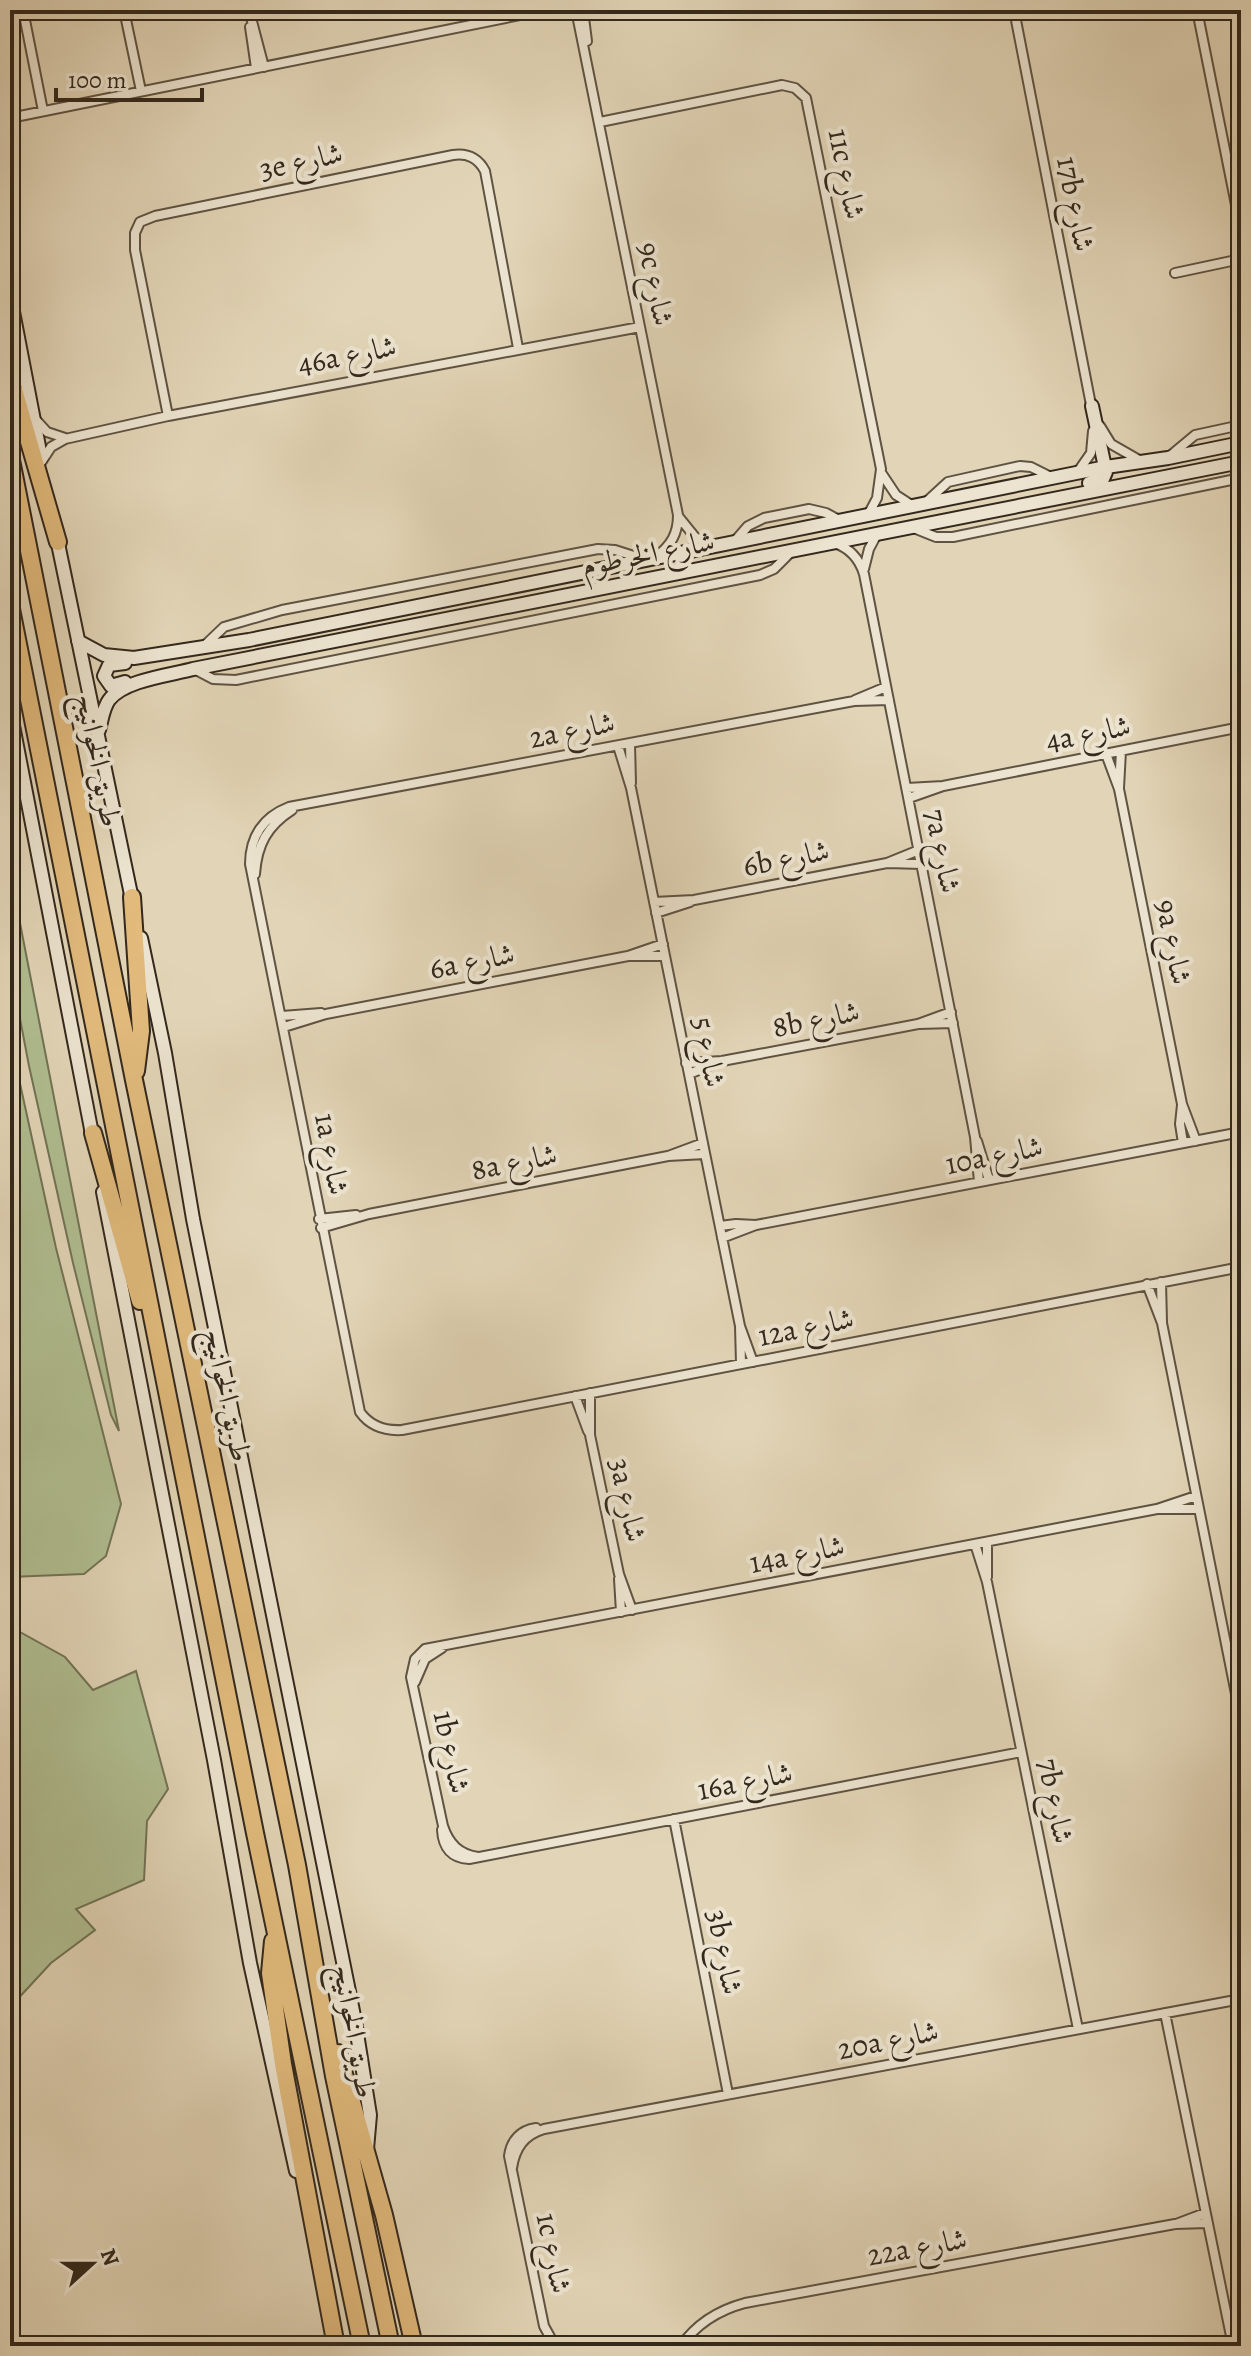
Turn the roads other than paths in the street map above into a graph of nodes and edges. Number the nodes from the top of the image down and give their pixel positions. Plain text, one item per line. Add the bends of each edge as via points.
1 (23, 10) edge
2 (124, 10) edge
3 (249, 10) edge
4 (545, 10) edge
5 (576, 10) edge
6 (583, 10) edge
7 (1014, 10) edge
8 (1197, 10) edge
9 (588, 62) junction
10 (260, 67) junction
11 (141, 91) junction
12 (43, 111) junction
13 (10, 118) edge
14 (600, 122) junction
15 (1241, 230) edge
16 (1241, 259) edge
17 (1175, 273) dead end
18 (10, 296) edge
19 (640, 327) junction
20 (518, 348) junction
21 (10, 376) edge
22 (1092, 406) junction
23 (31, 410) junction
24 (168, 416) junction
25 (1241, 425) edge
26 (65, 439) junction
27 (1241, 443) edge
28 (10, 455) edge
29 (1168, 458) junction
30 (1144, 462) junction
31 (1241, 462) edge
32 (42, 463) junction
33 (1106, 467) junction
34 (881, 469) junction
35 (1077, 473) junction
36 (1241, 478) edge
37 (918, 505) junction
38 (991, 510) junction
39 (678, 515) junction
40 (868, 515) junction
41 (910, 527) junction
42 (877, 534) junction
43 (58, 542) junction
44 (833, 543) junction
45 (712, 546) junction
46 (793, 550) junction
47 (650, 558) junction
48 (864, 574) junction
49 (544, 580) junction
50 (10, 604) edge
51 (504, 608) junction
52 (78, 641) junction
53 (202, 648) junction
54 (151, 656) junction
55 (193, 669) junction
56 (153, 679) junction
57 (886, 687) junction
58 (889, 700) junction
59 (854, 701) junction
60 (10, 710) edge
61 (1241, 727) edge
62 (98, 737) junction
63 (630, 744) junction
64 (618, 746) junction
65 (10, 748) edge
66 (1121, 751) junction
67 (1106, 754) junction
68 (19, 759) junction
69 (943, 786) junction
70 (631, 788) junction
71 (907, 788) junction
72 (1119, 789) junction
73 (909, 798) junction
74 (259, 837) joint
75 (919, 850) junction
76 (887, 863) junction
77 (922, 864) junction
78 (132, 897) junction
79 (694, 900) junction
80 (654, 902) junction
81 (656, 913) junction
82 (663, 944) junction
83 (628, 956) junction
84 (665, 956) junction
85 (951, 1012) junction
86 (326, 1014) junction
87 (282, 1016) junction
88 (953, 1023) junction
89 (918, 1024) junction
90 (284, 1027) junction
91 (722, 1061) junction
92 (686, 1063) junction
93 (689, 1074) junction
94 (134, 1080) junction
95 (1182, 1104) junction
96 (1241, 1132) edge
97 (93, 1133) junction
98 (975, 1137) junction
99 (1196, 1141) junction
100 (703, 1143) junction
101 (1183, 1143) junction
102 (705, 1154) junction
103 (668, 1156) junction
104 (989, 1180) junction
105 (979, 1182) junction
106 (320, 1224) junction
107 (756, 1225) junction
108 (720, 1226) junction
109 (722, 1238) junction
110 (1241, 1267) edge
111 (1161, 1282) junction
112 (1147, 1284) junction
113 (1162, 1323) junction
114 (740, 1326) junction
115 (753, 1362) junction
116 (741, 1364) junction
117 (162, 1373) junction
118 (590, 1393) junction
119 (575, 1396) junction
120 (379, 1427) joint
121 (590, 1435) junction
122 (1196, 1496) junction
123 (1157, 1509) junction
124 (1199, 1509) junction
125 (987, 1542) junction
126 (975, 1544) junction
127 (619, 1574) junction
128 (987, 1582) junction
129 (632, 1610) junction
130 (621, 1612) junction
131 (418, 1661) joint
132 (1241, 1719) edge
133 (1021, 1752) junction
134 (674, 1819) junction
135 (453, 1850) joint
136 (276, 1931) junction
137 (1241, 1999) edge
138 (322, 2006) junction
139 (1165, 2013) junction
140 (1078, 2029) junction
141 (728, 2094) junction
142 (518, 2141) joint
143 (367, 2149) junction
144 (1205, 2213) junction
145 (312, 2220) junction
146 (1208, 2223) junction
147 (1175, 2224) junction
148 (336, 2346) edge
149 (362, 2346) edge
150 (391, 2346) edge
151 (414, 2346) edge
152 (555, 2346) edge
153 (681, 2346) edge
154 (1233, 2346) edge

1 - 12 street
2 - 11 street
3 - 10 street
4 - 10 street
5 - 9 street, 9c شارع
6 - 9 street, 9c شارع
7 - 22 street, 17b شارع
8 - 15 street
9 - 14 street, 9c شارع
10 - 11 street
11 - 12 street
12 - 13 street
14 - 19 street, 9c شارع
14 - 34 street, 11c شارع via 782,85 806,98
16 - 17 street
18 - 23 street
19 - 20 street, 46a شارع
19 - 39 street, 9c شارع
20 - 24 street, 46a شارع
20 - 24 street, 3e شارع via 485,171 475,159 453,155 140,222 135,250
21 - 43 highway
22 - 30 street, 17b شارع via 1111,444
22 - 33 street
22 - 35 street, 17b شارع via 1093,446
23 - 26 street via 47,432
23 - 32 street
24 - 26 street, 46a شارع
25 - 29 street via 1195,435
26 - 32 street via 51,447
27 - 29 street, شارع الخرطوم
28 - 94 highway, طريق الخوانيج
29 - 30 street, شارع الخرطوم
30 - 33 street, شارع الخرطوم
31 - 38 street, شارع الخرطوم
32 - 43 street
33 - 35 street, شارع الخرطوم
33 - 38 street via 1100,481 1007,501
34 - 37 street, 11c شارع via 896,495
34 - 40 street, 11c شارع via 877,498
35 - 37 street, شارع الخرطوم
36 - 41 street via 953,537
37 - 40 street, شارع الخرطوم
38 - 41 street, شارع الخرطوم
39 - 45 street via 695,537
39 - 47 street via 671,544
40 - 45 street, شارع الخرطوم
41 - 42 street, شارع الخرطوم
42 - 44 street, شارع الخرطوم
42 - 48 street, 7a شارع
43 - 52 street
44 - 46 street, شارع الخرطوم
44 - 48 street via 850,550
45 - 47 street, شارع الخرطوم
46 - 51 street, شارع الخرطوم
46 - 55 street via 760,575 251,677 219,680
47 - 49 street, شارع الخرطوم
47 - 53 street via 598,549 282,610 224,627
48 - 57 street, 7a شارع
49 - 51 street via 507,597
49 - 53 street, شارع الخرطوم
50 - 117 highway, طريق الخوانيج
51 - 55 street, شارع الخرطوم
52 - 54 street, شارع الخرطوم via 118,658
52 - 62 street
53 - 54 street, شارع الخرطوم
54 - 56 street via 109,665 104,676 116,686
55 - 56 street, شارع الخرطوم
56 - 62 street, شارع الخرطوم via 113,695
57 - 58 street, 7a شارع
57 - 59 street, 2a شارع
58 - 59 street, 2a شارع
58 - 71 street, 7a شارع
59 - 63 street, 2a شارع
60 - 68 street
61 - 66 street, 4a شارع
62 - 78 street
63 - 64 street, 2a شارع
63 - 70 street, شارع 5
64 - 70 street, شارع 5
64 - 74 street, 2a شارع via 289,807 272,815
65 - 68 street
66 - 67 street, 4a شارع
66 - 72 street, 9a شارع
67 - 69 street, 4a شارع
67 - 72 street, 9a شارع
68 - 97 street
69 - 71 street, 4a شارع
69 - 73 street, 4a شارع
70 - 80 street, شارع 5
71 - 73 street, 7a شارع
72 - 95 street, 9a شارع
73 - 75 street, 7a شارع
74 - 87 street, 1a شارع via 250,855
75 - 76 street, 6b شارع
75 - 77 street, 7a شارع
76 - 77 street, 6b شارع
76 - 79 street, 6b شارع
77 - 85 street, 7a شارع
78 - 94 highway via 141,1031
78 - 143 street via 353,2006 370,2115
79 - 80 street, 6b شارع
79 - 81 street, 6b شارع
80 - 81 street, شارع 5
81 - 82 street, شارع 5
82 - 83 street, 6a شارع
82 - 84 street, شارع 5
83 - 84 street, 6a شارع
83 - 86 street, 6a شارع
84 - 92 street, شارع 5
85 - 88 street, 7a شارع
85 - 89 street, 8b شارع
86 - 87 street, 6a شارع
86 - 90 street, 6a شارع
87 - 90 street, 1a شارع
88 - 89 street, 8b شارع
88 - 98 street, 7a شارع
89 - 91 street, 8b شارع
90 - 106 street, 1a شارع
91 - 92 street, 8b شارع
91 - 93 street, 8b شارع
92 - 93 street, شارع 5
93 - 100 street, شارع 5
94 - 138 highway, طريق الخوانيج
95 - 99 street, 9a شارع
95 - 101 street, 9a شارع
96 - 99 street, 10a شارع
97 - 117 highway
97 - 145 street via 250,1963 302,2197
98 - 104 street, 7a شارع
98 - 105 street, 7a شارع
99 - 101 street, 10a شارع
100 - 102 street, شارع 5
100 - 103 street, 8a شارع
101 - 104 street, 10a شارع
102 - 103 street, 8a شارع
102 - 108 street, شارع 5
103 - 106 street, 8a شارع
104 - 105 street, 10a شارع
105 - 107 street, 10a شارع
106 - 120 street, 1a شارع via 357,1405 365,1419
107 - 108 street, 10a شارع
107 - 109 street, 10a شارع
108 - 109 street, شارع 5
109 - 114 street, شارع 5
110 - 111 street, 12a شارع
111 - 112 street, 12a شارع
111 - 113 street
112 - 113 street
112 - 115 street, 12a شارع
113 - 122 street
114 - 115 street, شارع 5
114 - 116 street, شارع 5
115 - 116 street, 12a شارع
116 - 118 street, 12a شارع
117 - 136 highway, طريق الخوانيج
118 - 119 street, 12a شارع
118 - 121 street, 3a شارع
119 - 120 street, 12a شارع via 402,1430
119 - 121 street, 3a شارع
121 - 127 street, 3a شارع
122 - 123 street, 14a شارع
122 - 124 street
123 - 124 street, 14a شارع
123 - 125 street, 14a شارع
124 - 132 street
125 - 126 street, 14a شارع
125 - 128 street, 7b شارع
126 - 128 street, 7b شارع
126 - 129 street, 14a شارع
127 - 129 street, 3a شارع
127 - 130 street, 3a شارع
128 - 133 street, 7b شارع
129 - 130 street, 14a شارع
130 - 131 street, 14a شارع via 430,1647
131 - 135 street, 1b شارع via 414,1688 443,1826
133 - 134 street, 16a شارع
133 - 140 street, 7b شارع
134 - 135 street, 16a شارع via 464,1859
134 - 141 street, 3b شارع
136 - 145 highway via 270,1973
136 - 149 highway, طريق الخوانيج
137 - 139 street, 20a شارع
138 - 143 highway
138 - 150 highway, طريق الخوانيج
139 - 140 street, 20a شارع
139 - 144 street
140 - 141 street, 20a شارع
141 - 142 street, 20a شارع via 544,2129
142 - 152 street, 1c شارع via 510,2150 512,2168 544,2326
143 - 151 highway
144 - 146 street
144 - 147 street, 22a شارع
145 - 148 highway
146 - 147 street, 22a شارع
146 - 154 street
147 - 153 street, 22a شارع via 742,2304 703,2322

